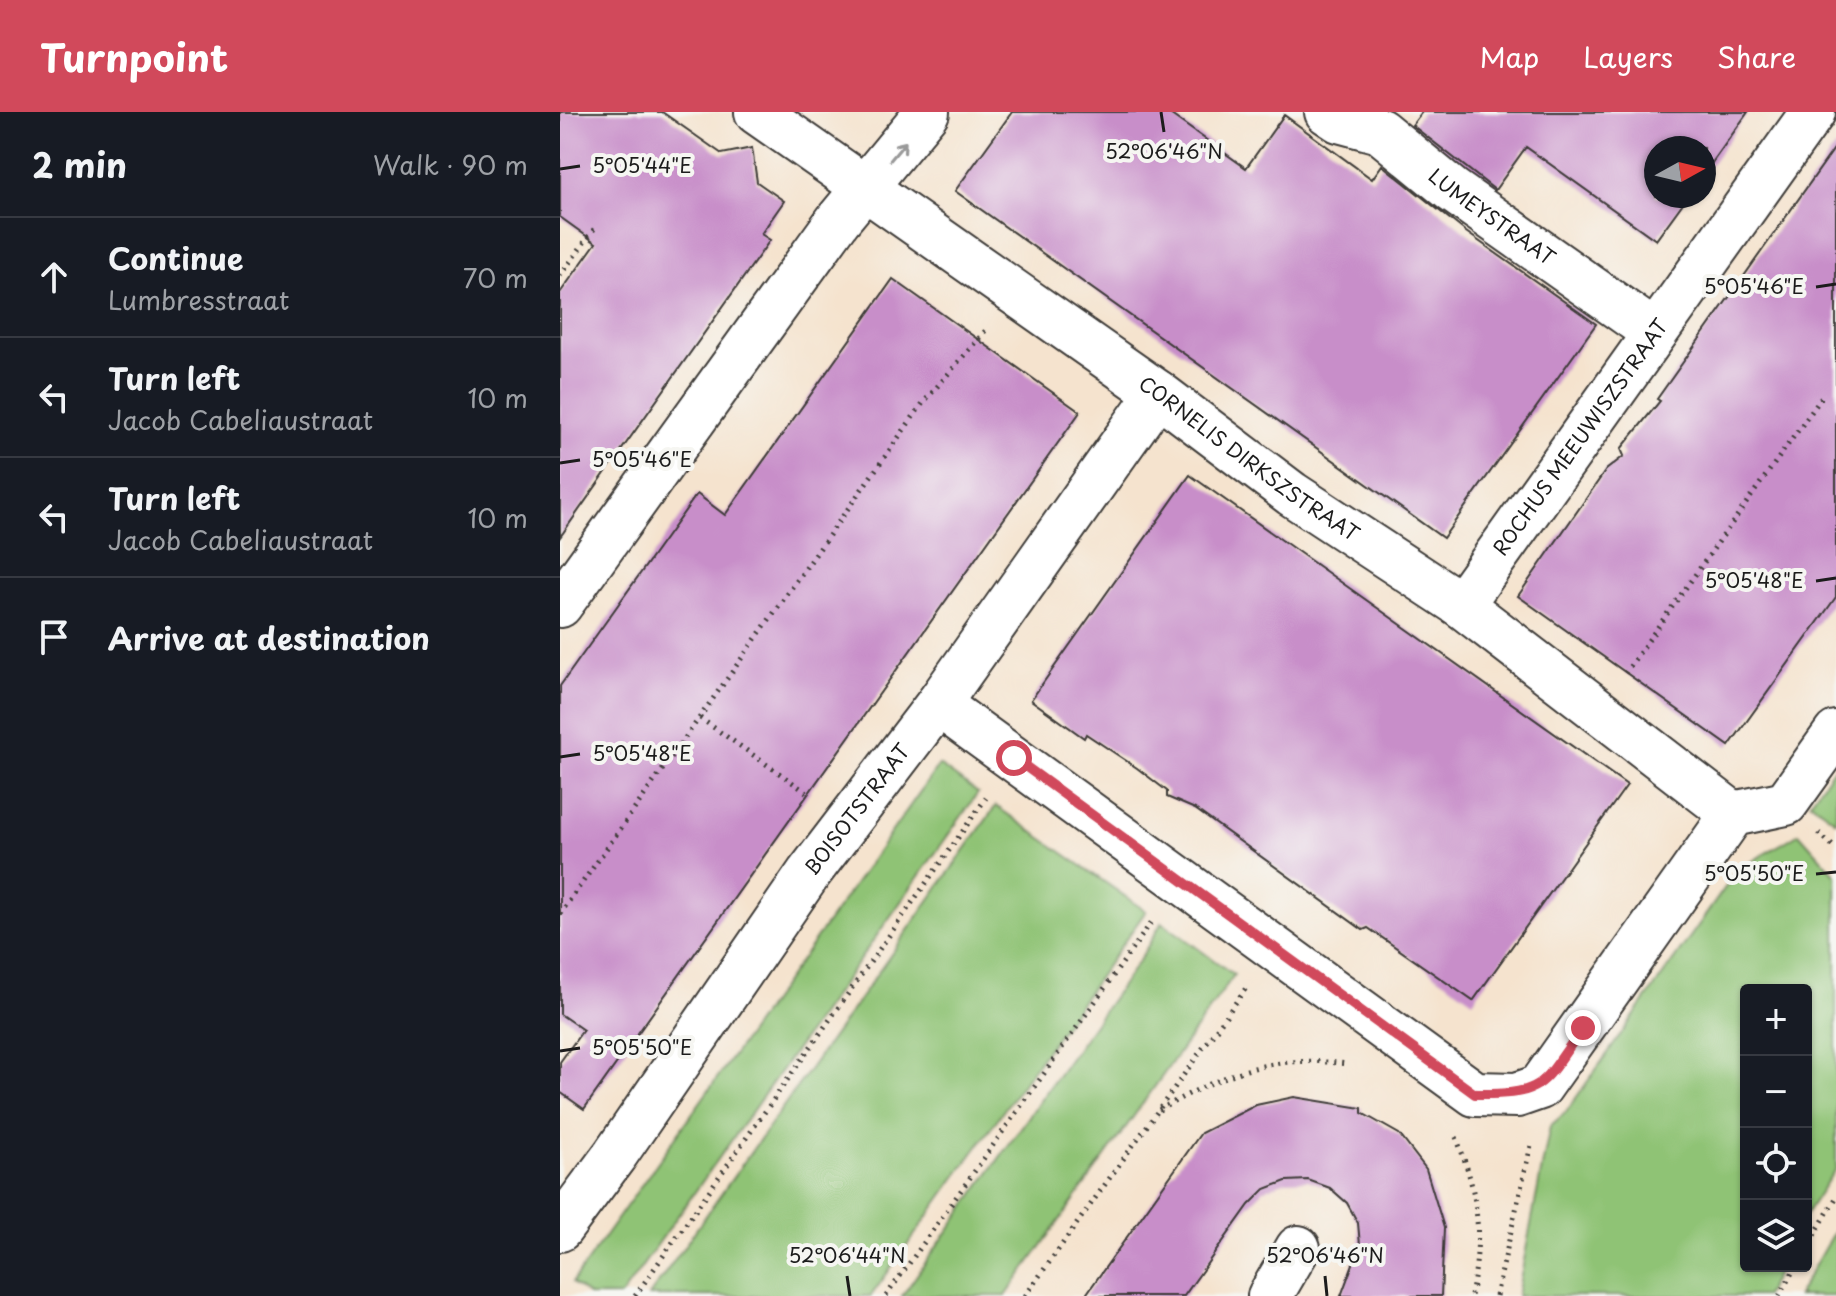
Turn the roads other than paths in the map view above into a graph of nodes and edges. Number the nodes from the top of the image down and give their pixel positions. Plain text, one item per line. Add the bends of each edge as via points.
1 (757, 112) edge
2 (927, 112) edge
3 (1327, 112) edge
4 (1813, 112) edge
5 (866, 189) junction
6 (1655, 333) junction
7 (1158, 393) junction
8 (560, 605) edge
9 (1461, 605) junction
10 (938, 704) junction
11 (1836, 733) edge
12 (1733, 814) junction
13 (560, 1229) edge
14 (1298, 1248) dead end
15 (1270, 1296) edge

1 - 5 street, CORNELIS DIRKSZSTRAAT
5 -> 2 street
3 - 6 street, LUMEYSTRAAT via 1380,131 1452,190
4 - 6 street, ROCHUS MEEUWISZSTRAAT
5 - 7 street, CORNELIS DIRKSZSTRAAT
5 - 8 street via 838,220
6 - 9 street, ROCHUS MEEUWISZSTRAAT
7 - 9 street, CORNELIS DIRKSZSTRAAT via 1292,494
7 - 10 street, BOISOTSTRAAT
9 - 12 street, CORNELIS DIRKSZSTRAAT
10 - 12 street via 1274,947 1480,1105 1540,1087
10 - 13 street, BOISOTSTRAAT
11 - 12 street via 1786,803
14 - 15 street

